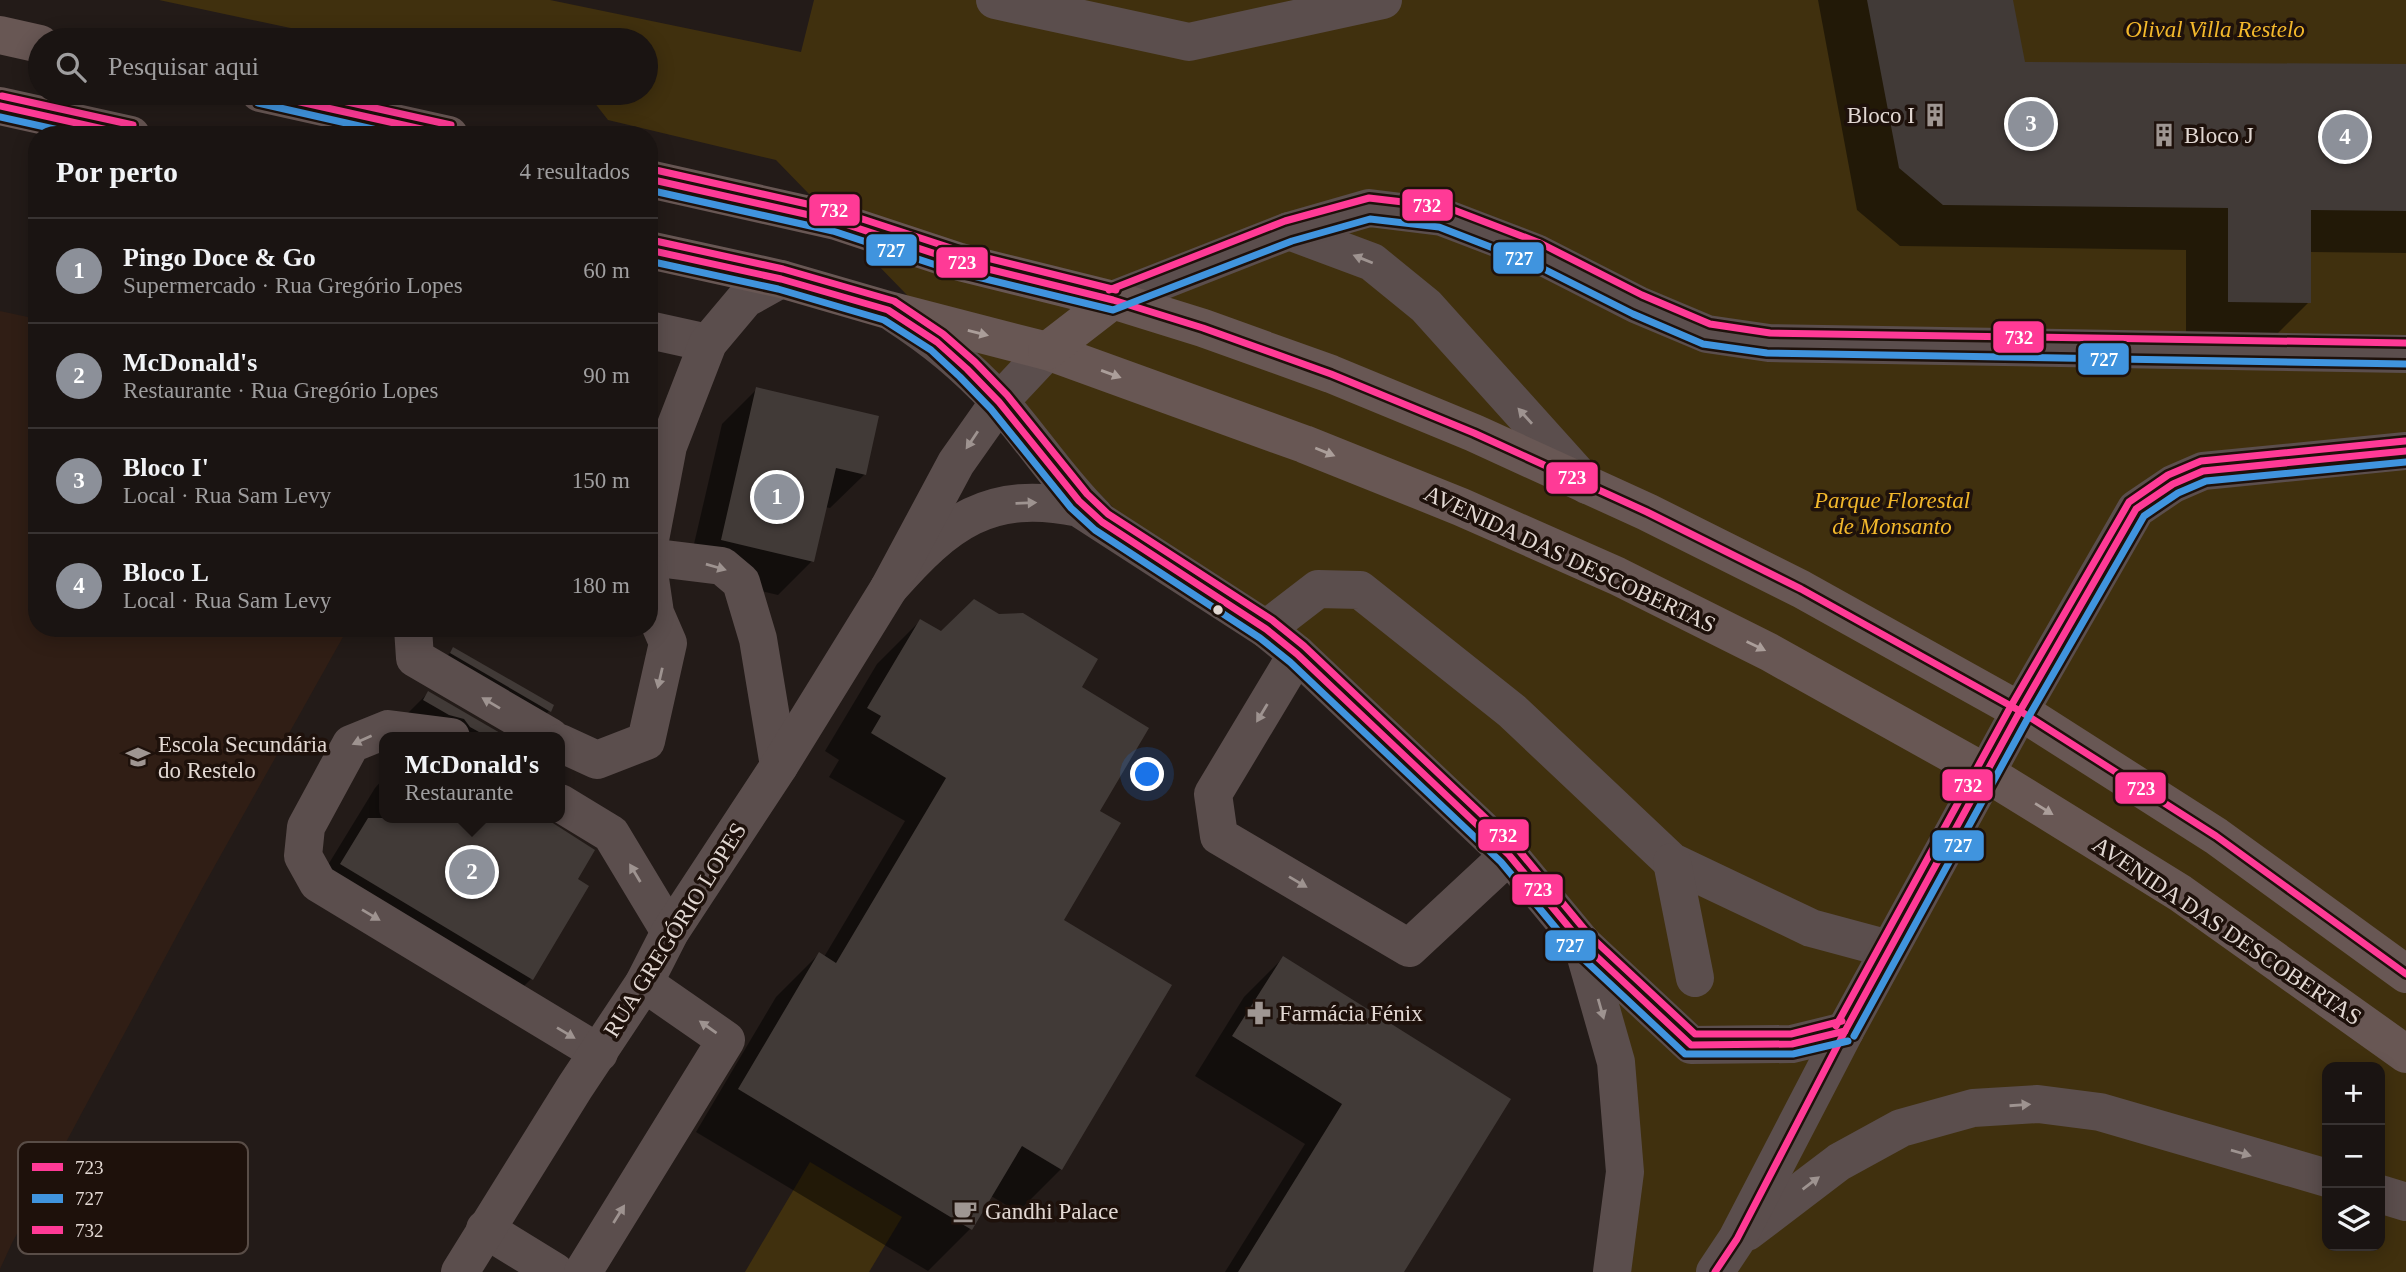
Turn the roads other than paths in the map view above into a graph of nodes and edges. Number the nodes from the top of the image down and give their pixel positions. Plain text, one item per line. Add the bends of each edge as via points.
1 (995, 0) edge
2 (1383, 0) edge
3 (1, 35) edge
4 (28, 41) edge
5 (314, 105) edge
6 (0, 106) edge
7 (90, 126) edge
8 (408, 126) edge
9 (658, 181) edge
10 (1289, 231) junction
11 (658, 252) edge
12 (781, 279) junction
13 (1112, 300) junction
14 (888, 310) junction
15 (658, 332) edge
16 (708, 343) junction
17 (1047, 351) junction
18 (2406, 354) edge
19 (999, 402) junction
20 (659, 444) edge
21 (2406, 451) edge
22 (1587, 485) junction
23 (1102, 522) junction
24 (658, 558) edge
25 (889, 587) junction
26 (658, 624) edge
27 (1266, 629) junction
28 (414, 637) edge
29 (1297, 654) junction
30 (2020, 711) junction
31 (381, 732) edge
32 (412, 732) edge
33 (541, 732) edge
34 (379, 733) edge
35 (565, 746) edge
36 (779, 766) junction
37 (1986, 773) junction
38 (565, 807) edge
39 (1509, 855) junction
40 (1672, 862) junction
41 (670, 932) junction
42 (1582, 943) junction
43 (1889, 949) junction
44 (2406, 974) edge
45 (1695, 978) dead end
46 (644, 983) junction
47 (1845, 1031) junction
48 (599, 1053) junction
49 (2406, 1054) edge
50 (2322, 1177) edge
51 (2385, 1196) edge
52 (2406, 1202) edge
53 (1621, 1214) junction
54 (485, 1229) junction
55 (1737, 1239) junction
56 (460, 1272) edge
57 (555, 1272) edge
58 (583, 1272) edge
59 (1612, 1272) edge
60 (1626, 1272) edge
61 (1715, 1272) edge

1 - 2 street via 1189,42
3 - 4 main road
5 - 8 main road
6 - 7 main road
9 - 13 main road via 835,221 960,262
10 - 13 street
10 - 18 street via 1369,208 1442,217 1536,253 1707,334 1769,343
22 -> 10 street via 1426,306 1372,262
11 - 12 main road, AVENIDA DAS DESCOBERTAS
12 - 14 main road, AVENIDA DAS DESCOBERTAS
12 - 16 street via 745,299
13 - 17 main road
13 - 22 main road via 1331,374
14 -> 17 main road, AVENIDA DAS DESCOBERTAS
14 - 19 street, RUA GREGÓRIO LOPES via 937,342
15 - 16 street
16 - 20 street
17 - 19 street, RUA GREGÓRIO LOPES
17 - 23 street via 1031,391 1034,420 1066,478
17 -> 37 main road, AVENIDA DAS DESCOBERTAS via 1304,444 1617,576 1769,652
19 - 23 street, RUA GREGÓRIO LOPES via 1079,501
19 -> 25 street, RUA GREGÓRIO LOPES via 956,463
21 - 30 street via 2203,471 2136,509
22 - 30 main road via 1801,589
25 -> 23 street, RUA GREGÓRIO LOPES via 960,521 990,508 1050,502 1079,509
23 - 27 street, RUA GREGÓRIO LOPES
24 -> 36 street via 722,566 741,582 758,639
25 - 36 street, RUA GREGÓRIO LOPES
26 -> 35 street via 668,643 646,741 597,761
27 - 29 street, RUA GREGÓRIO LOPES
27 - 40 street via 1318,589 1360,590 1512,711
33 -> 28 street via 415,658
29 - 39 street, RUA GREGÓRIO LOPES
29 -> 39 street via 1213,794 1219,836 1409,948
30 - 37 street
30 - 44 main road via 2216,836
32 -> 31 street
34 -> 48 street via 351,744 306,827 303,856 318,883
36 - 41 street, RUA GREGÓRIO LOPES
37 - 43 street
37 -> 49 main road, AVENIDA DAS DESCOBERTAS via 2180,893
41 -> 38 street via 611,834
39 - 42 street, RUA GREGÓRIO LOPES
40 - 43 street via 1811,928
40 - 45 street
41 - 46 street, RUA GREGÓRIO LOPES
42 - 47 street, RUA GREGÓRIO LOPES via 1691,1045 1792,1044
42 -> 53 street via 1616,1062 1625,1172
43 - 47 street
46 - 48 street, RUA GREGÓRIO LOPES
58 -> 46 street via 726,1040
47 - 55 street
48 - 54 street, RUA GREGÓRIO LOPES
55 -> 50 street via 1839,1161 1900,1128 1973,1108 2038,1104 2100,1112
51 - 52 street
53 - 59 street
53 - 60 street via 1620,1255
54 - 56 street, RUA GREGÓRIO LOPES
54 - 57 street
55 - 61 street

